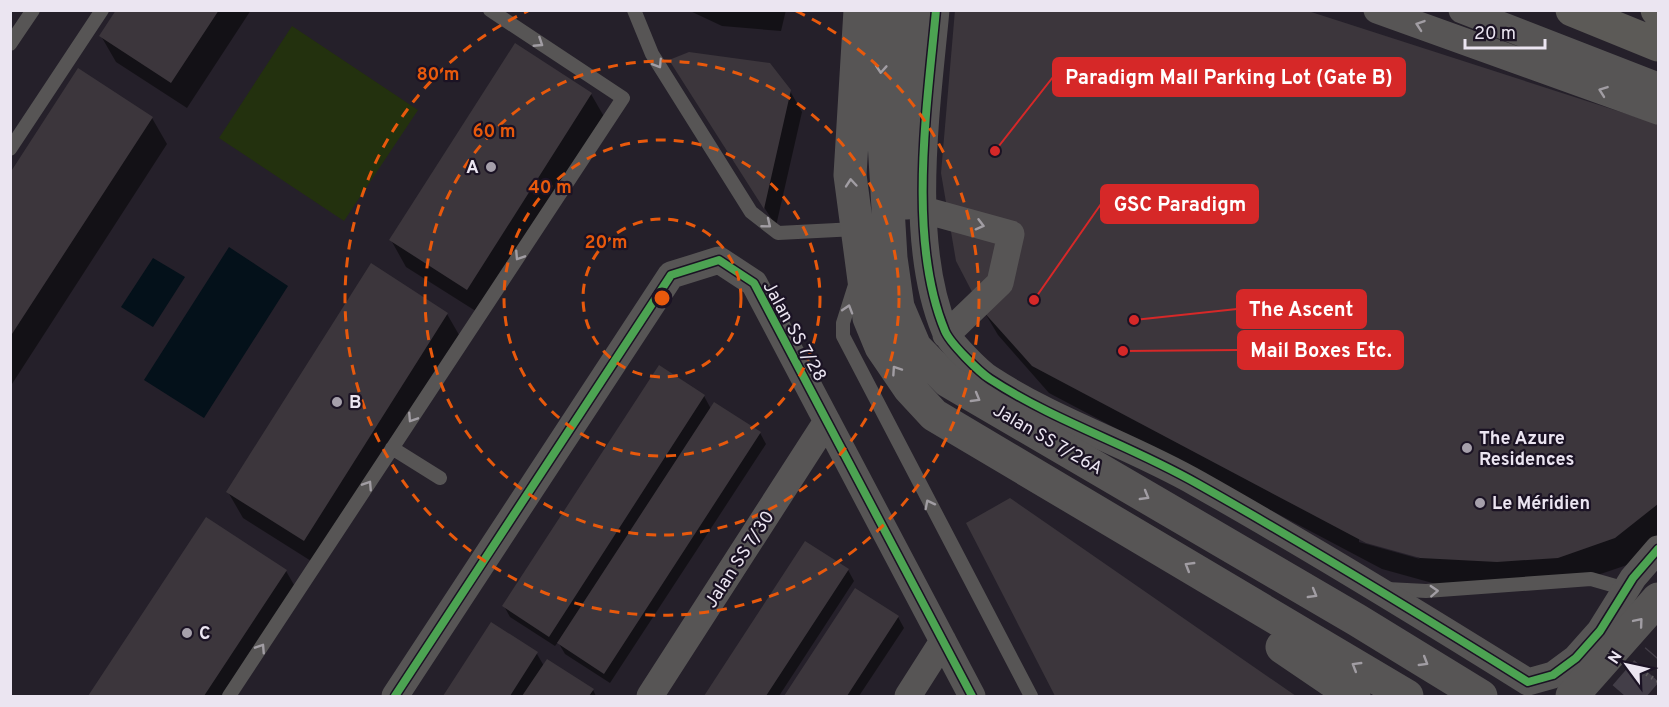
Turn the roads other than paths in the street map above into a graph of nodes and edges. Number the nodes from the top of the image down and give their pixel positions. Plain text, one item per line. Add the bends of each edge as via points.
1 (33, 10) edge
2 (102, 10) edge
3 (490, 10) edge
4 (634, 10) edge
5 (860, 10) edge
6 (886, 10) edge
7 (917, 10) edge
8 (936, 10) edge
9 (1377, 10) edge
10 (1462, 10) edge
11 (1572, 10) edge
12 (10, 44) edge
13 (1659, 45) edge
14 (1659, 86) edge
15 (1659, 111) edge
16 (11, 146) edge
17 (924, 210) junction
18 (856, 229) junction
19 (860, 266) junction
20 (946, 335) junction
21 (948, 381) junction
22 (827, 422) junction
23 (392, 448) junction
24 (996, 450) junction
25 (440, 478) dead end
26 (1196, 482) junction
27 (1176, 514) junction
28 (1659, 549) edge
29 (1376, 588) junction
30 (1626, 589) junction
31 (1659, 598) edge
32 (1357, 620) junction
33 (943, 641) junction
34 (1342, 691) edge
35 (229, 696) edge
36 (395, 696) edge
37 (650, 696) edge
38 (908, 696) edge
39 (972, 696) edge
40 (1031, 696) edge
41 (1407, 696) edge
42 (1481, 696) edge
43 (1572, 696) edge

1 - 12 lane
2 - 16 lane
3 -> 23 lane via 623,98
4 -> 18 lane via 652,54 752,212 778,233
18 -> 5 street, Jalan SS 7/26A via 850,175
6 -> 21 street, Jalan SS 7/26A via 880,75 891,258 898,307 915,347
7 - 21 street via 911,57 906,210 915,300
8 - 17 street via 925,121
15 -> 9 street
10 - 14 street
11 - 13 highway
17 - 20 street via 930,288
17 -> 20 street via 1011,234 1000,283
18 - 19 street, Jalan SS 7/26A
24 -> 19 street, Jalan SS 7/26A via 934,415 909,388 881,347 869,318
40 -> 19 lane via 843,336 843,323
20 - 26 street via 987,377 1033,405
21 -> 27 street, Jalan SS 7/26A
22 - 33 street, Jalan SS 7/28
22 - 36 street, Jalan SS 7/28 via 754,283 719,260 670,275
22 - 37 street, Jalan SS 7/30
23 - 25 lane
35 -> 23 lane
24 - 34 street via 1023,483 1056,507
41 -> 24 street, Jalan SS 7/26A
26 - 27 street
26 - 29 street
27 -> 32 street, Jalan SS 7/26A
28 - 30 street
29 -> 30 lane via 1426,591 1591,579
29 - 30 street via 1528,682 1553,675 1576,658 1600,630
29 - 32 street
43 -> 31 street
32 -> 42 street, Jalan SS 7/26A
33 - 38 street
33 - 39 street, Jalan SS 7/28

